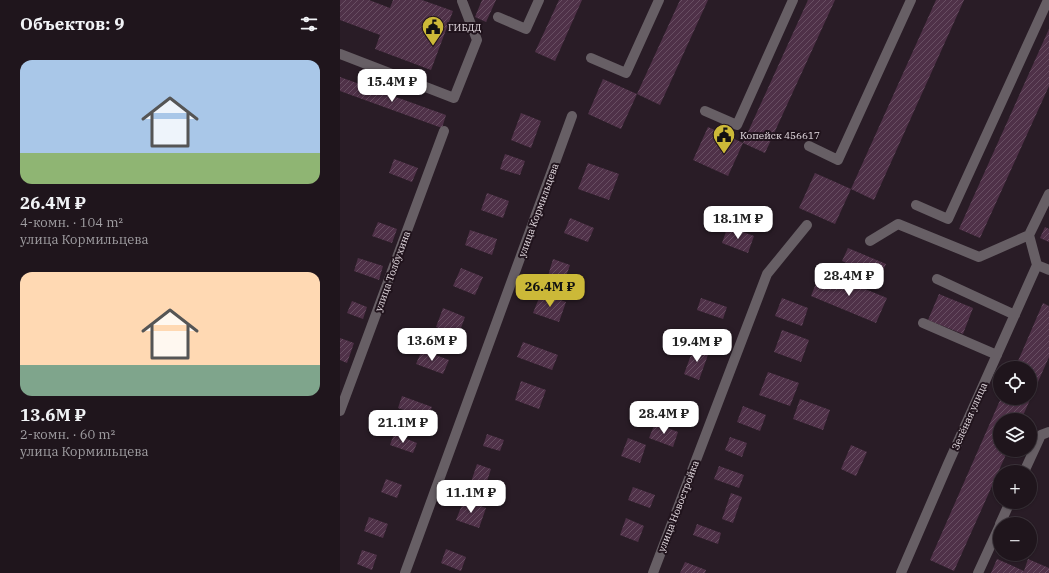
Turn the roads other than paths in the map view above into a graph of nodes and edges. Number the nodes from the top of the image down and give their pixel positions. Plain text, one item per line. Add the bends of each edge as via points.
1 (461, 0) edge
2 (539, 0) edge
3 (659, 0) edge
4 (793, 0) edge
5 (911, 0) edge
6 (1048, 0) edge
7 (498, 16) dead end
8 (340, 54) edge
9 (591, 58) dead end
10 (704, 111) dead end
11 (572, 116) dead end
12 (444, 131) dead end
13 (809, 146) dead end
14 (1049, 194) edge
15 (916, 205) dead end
16 (807, 225) dead end
17 (1029, 235) junction
18 (870, 241) dead end
19 (1037, 265) junction
20 (1049, 270) edge
21 (937, 279) dead end
22 (1015, 315) junction
23 (923, 323) dead end
24 (997, 355) junction
25 (340, 411) edge
26 (1049, 432) edge
27 (1027, 465) edge
28 (993, 540) edge
29 (405, 573) edge
30 (652, 573) edge
31 (902, 573) edge
32 (978, 573) edge

1 - 8 street via 477,40 454,98
2 - 7 street via 526,29
3 - 9 street via 626,73
4 - 10 street via 737,124
5 - 13 street via 838,160
6 - 15 street via 948,219
11 - 29 street, улица Кормильцева
12 - 25 street, улица Толбухина
14 - 17 street
16 - 30 street, улица Новостройка via 767,274
17 - 18 street via 979,257 898,224
17 - 19 street
19 - 20 street
19 - 22 street, Зелёная улица
21 - 22 street
22 - 24 street, Зелёная улица
23 - 24 street
24 - 31 street, Зелёная улица
26 - 27 street via 1041,435
28 - 32 street

